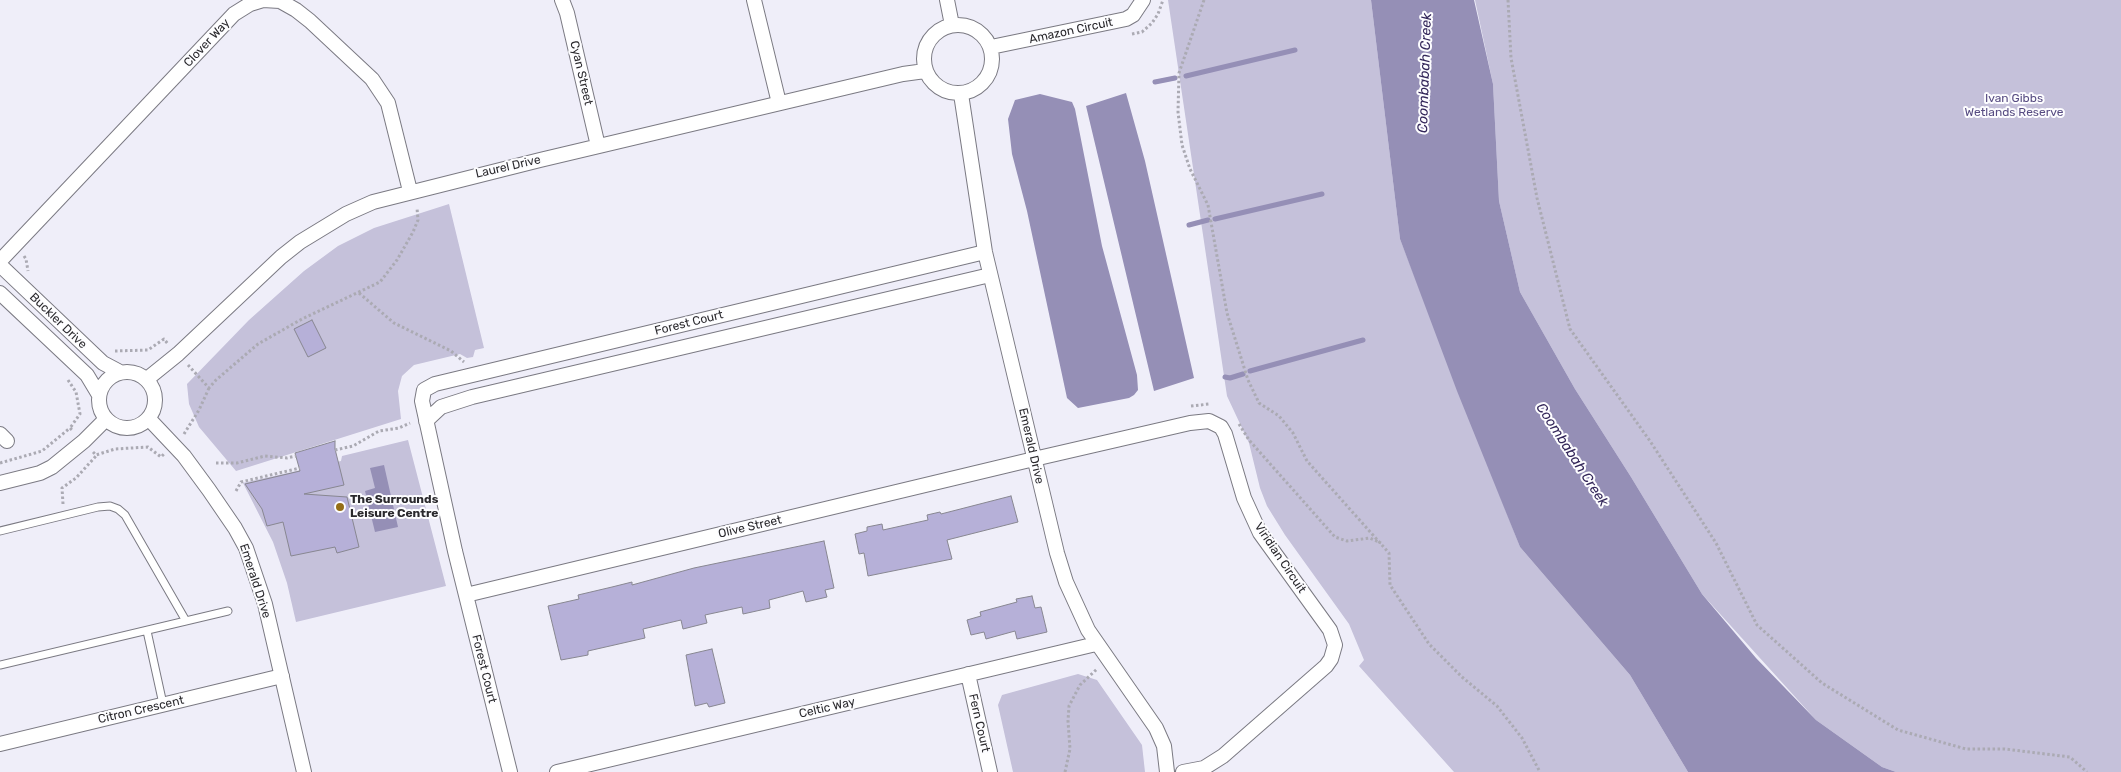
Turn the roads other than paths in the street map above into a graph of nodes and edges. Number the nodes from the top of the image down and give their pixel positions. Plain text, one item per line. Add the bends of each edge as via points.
1 (263, 0) edge
2 (562, 0) edge
3 (754, 0) edge
4 (947, 0) edge
5 (1143, 0) edge
6 (952, 25) junction
7 (991, 47) junction
8 (925, 70) junction
9 (961, 94) junction
10 (779, 103) junction
11 (598, 146) junction
12 (410, 191) junction
13 (985, 252) junction
14 (0, 261) edge
15 (0, 265) edge
16 (990, 274) junction
17 (0, 293) edge
18 (120, 372) junction
19 (147, 379) junction
20 (99, 395) junction
21 (106, 419) junction
22 (149, 419) junction
23 (426, 420) junction
24 (1034, 459) junction
25 (0, 482) edge
26 (0, 531) edge
27 (466, 595) junction
28 (228, 611) dead end
29 (186, 621) junction
30 (147, 631) junction
31 (1096, 644) junction
32 (0, 665) edge
33 (968, 674) junction
34 (282, 676) junction
35 (163, 704) junction
36 (0, 744) edge
37 (304, 772) edge
38 (510, 772) edge
39 (557, 772) edge
40 (990, 772) edge
41 (1167, 772) edge
42 (1184, 772) edge

1 - 12 street, Clover Way via 280,1 296,10 372,79 388,103
1 - 14 street, Clover Way via 234,14
2 - 11 street, Cyan Street
3 - 10 street
4 - 6 street
5 - 7 street, Amazon Circuit via 1133,15 1126,19
6 - 7 street via 976,29
6 - 8 street via 940,30 925,48
7 - 9 street via 990,74 978,88
8 - 9 street via 934,85 945,92
8 - 10 street, Laurel Drive
9 - 13 street, Emerald Drive
10 - 11 street, Laurel Drive
11 - 12 street, Laurel Drive
12 - 19 street, Laurel Drive via 346,214 300,242
13 - 16 street, Emerald Drive
13 - 23 street, Forest Court via 435,384 424,390 422,401
15 - 18 street, Buckler Drive via 103,363
16 - 23 street, Forest Court via 472,397 441,407
16 - 24 street, Emerald Drive
17 - 20 street, Buckler Drive via 86,375
18 - 19 street via 130,371
18 - 20 street via 106,381
19 - 22 street via 156,394
20 - 21 street via 101,411
21 - 22 street via 113,425 132,428
21 - 25 street via 84,442 52,467
22 - 34 street, Emerald Drive via 210,490 246,548
23 - 27 street, Forest Court
24 - 27 street, Olive Street
24 - 31 street, Emerald Drive via 1066,582
24 - 42 street, Viridian Circuit via 1190,423 1215,423 1229,442 1244,498 1260,533 1330,630 1335,645 1326,666 1220,759 1204,768
26 - 29 lane via 98,507 118,509 125,515
27 - 38 street, Forest Court
28 - 29 lane
29 - 30 lane
30 - 32 lane
30 - 35 lane
31 - 33 street, Celtic Way
31 - 41 street, Emerald Drive via 1156,728 1164,746
33 - 39 street, Celtic Way
33 - 40 street, Fern Court
34 - 35 street, Citron Crescent
34 - 37 street, Emerald Drive
35 - 36 street, Citron Crescent

